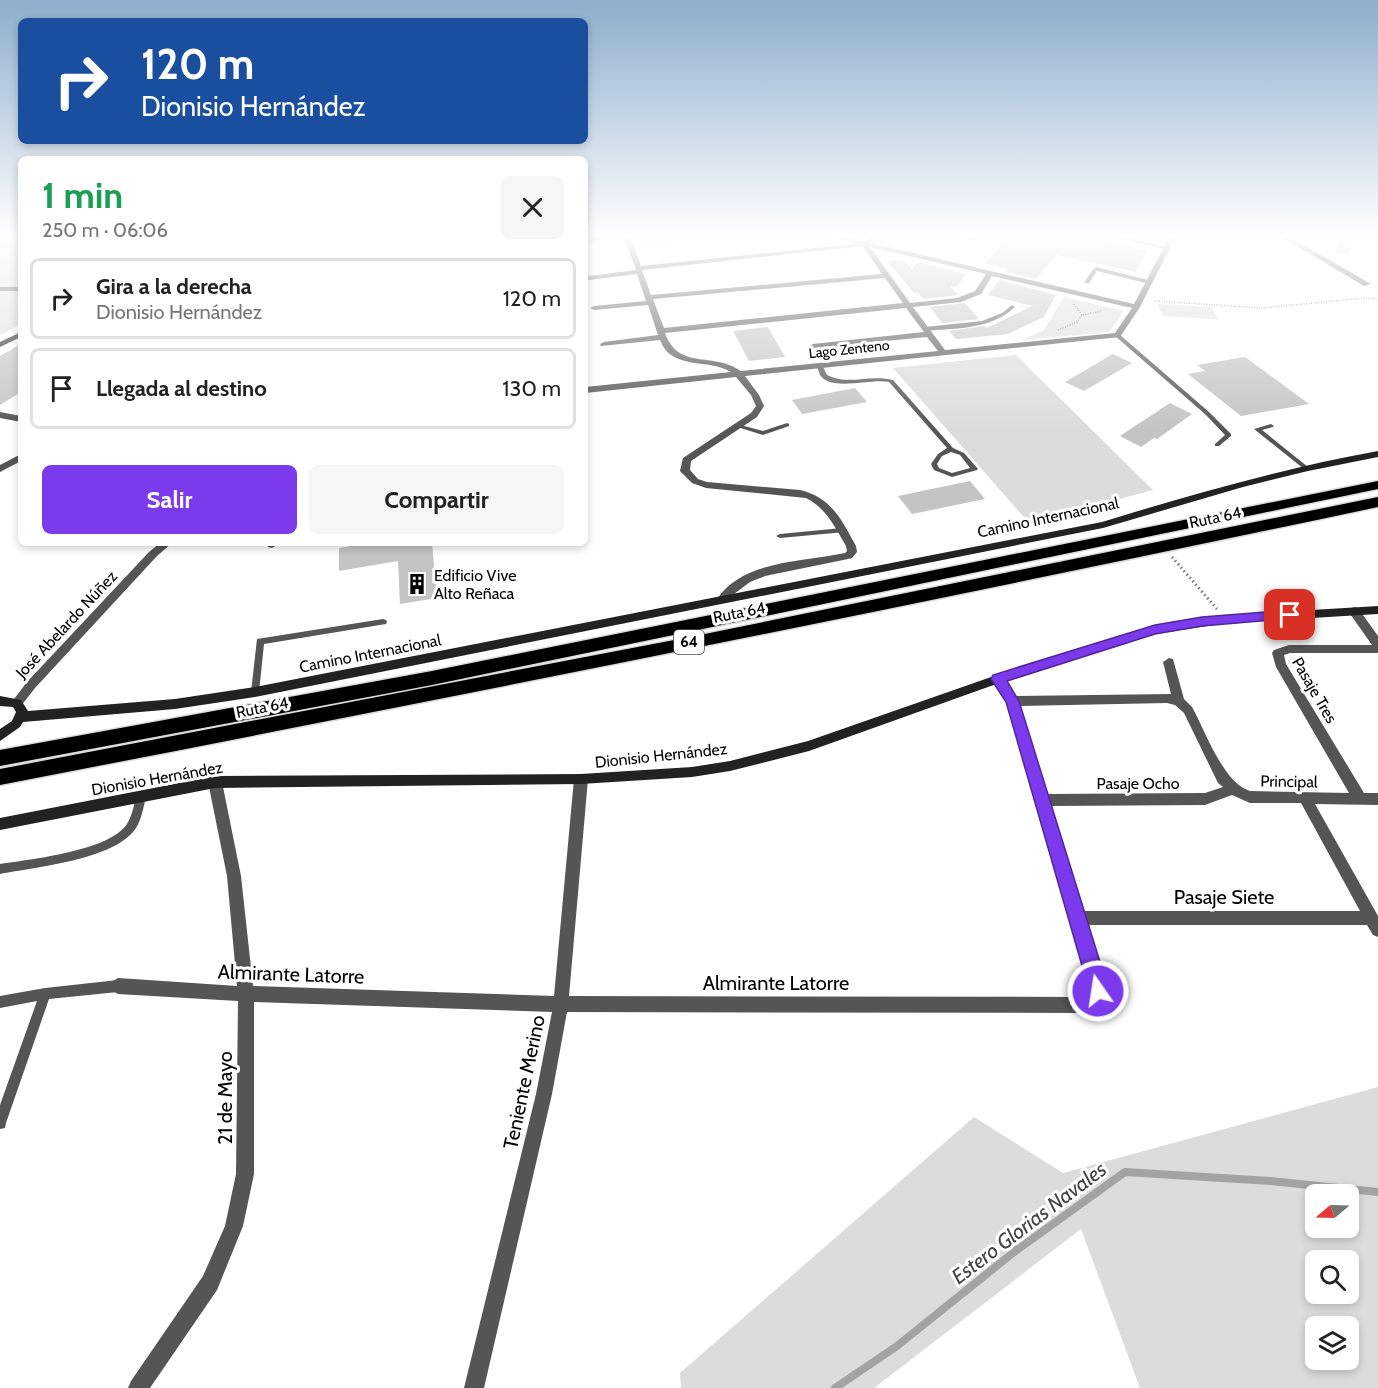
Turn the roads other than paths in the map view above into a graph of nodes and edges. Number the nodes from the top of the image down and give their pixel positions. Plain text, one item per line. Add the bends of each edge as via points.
1 (649, 300) edge
2 (644, 301) edge
3 (905, 301) edge
4 (944, 301) edge
5 (1123, 301) edge
6 (1140, 301) edge
7 (1138, 304) junction
8 (909, 306) junction
9 (1012, 307) dead end
10 (594, 308) dead end
11 (927, 332) junction
12 (661, 334) junction
13 (1117, 335) junction
14 (18, 336) edge
15 (0, 345) edge
16 (604, 345) dead end
17 (813, 346) dead end
18 (943, 353) junction
19 (820, 366) junction
20 (741, 375) junction
21 (588, 390) edge
22 (0, 415) edge
23 (18, 418) edge
24 (787, 425) dead end
25 (737, 426) junction
26 (1271, 426) dead end
27 (1217, 445) dead end
28 (951, 449) junction
29 (1378, 454) edge
30 (18, 459) edge
31 (1306, 468) junction
32 (0, 469) edge
33 (1378, 485) edge
34 (1378, 502) edge
35 (842, 530) junction
36 (780, 536) dead end
37 (163, 546) edge
38 (722, 599) junction
39 (1378, 610) edge
40 (1354, 611) junction
41 (383, 622) dead end
42 (1378, 645) edge
43 (1378, 649) edge
44 (1169, 662) dead end
45 (998, 679) junction
46 (255, 692) junction
47 (0, 701) edge
48 (1012, 701) junction
49 (1179, 701) junction
50 (17, 703) junction
51 (20, 717) junction
52 (0, 736) edge
53 (0, 758) edge
54 (0, 777) edge
55 (581, 779) junction
56 (215, 782) junction
57 (1233, 789) junction
58 (141, 797) junction
59 (1305, 799) junction
60 (1360, 799) junction
61 (1378, 799) edge
62 (1041, 800) junction
63 (0, 824) edge
64 (0, 869) edge
65 (1077, 918) junction
66 (1375, 924) edge
67 (118, 986) joint
68 (45, 994) junction
69 (246, 994) junction
70 (0, 1002) edge
71 (561, 1004) junction
72 (0, 1123) edge
73 (138, 1388) edge
74 (474, 1388) edge

1 - 12 street
2 - 10 street
3 - 8 street
4 - 8 street
5 - 7 street
6 - 7 street
7 - 13 street
8 - 11 street
8 - 12 street
9 - 11 lane via 981,323
11 - 17 street
11 - 18 street
12 - 16 street
12 - 20 street via 676,356 727,364
13 - 18 street, Lago Zenteno
13 - 27 lane via 1229,435
14 - 15 main road
18 - 19 street, Lago Zenteno
19 - 20 street, Lago Zenteno
19 - 28 lane via 824,376 836,381 891,381
20 - 21 street, Lago Zenteno
20 - 25 street via 760,406
22 - 23 street
24 - 25 lane via 763,433
25 - 35 street via 686,460 685,471 689,476 712,486 808,494 823,502
26 - 31 lane via 1257,429
28 - 28 lane via 935,461 940,472 952,475 975,469 962,454
29 - 31 main road, Camino Internacional
30 - 32 street
31 - 38 main road, Camino Internacional via 1183,499 1103,525
33 - 53 highway, Ruta 64 / 64 via 432,678
34 - 54 highway, Ruta 64 / 64
35 - 36 lane
35 - 38 street, Camino Internacional via 852,552 848,556 758,574 729,590
37 - 50 street, José Abelardo Núñez
38 - 46 main road, Camino Internacional
39 - 40 main road, Dionisio Hernández
40 - 42 street
40 - 45 main road, Dionisio Hernández via 1178,625
41 - 46 lane via 260,640
43 - 60 street, Pasaje Tres via 1288,649 1278,653 1280,664
44 - 49 street
45 - 48 street, Almirante Latorre
45 - 55 main road, Dionisio Hernández via 771,757 692,772
46 - 51 main road, Camino Internacional via 175,704
47 - 50 main road
48 - 49 street
48 - 62 street, Almirante Latorre
49 - 57 street via 1188,710 1223,779
50 - 51 main road via 22,712
51 - 52 main road
55 - 56 main road, Dionisio Hernández
55 - 71 street, Teniente Merino
56 - 58 main road, Dionisio Hernández
56 - 69 street, 21 de Mayo via 234,876
57 - 59 street, Principal via 1250,797
57 - 62 street, Pasaje Ocho via 1205,799
58 - 63 main road, Dionisio Hernández
58 - 64 lane via 130,828 109,844 93,851
59 - 60 street, Principal
59 - 66 street
60 - 61 street, Principal
62 - 65 street, Almirante Latorre
65 - 66 street, Pasaje Siete
65 - 71 street, Almirante Latorre via 1098,991 1095,1000 1083,1005
67 - 68 lane
67 - 69 street, Almirante Latorre
68 - 70 lane
68 - 72 lane
69 - 71 street, Almirante Latorre
69 - 73 street, 21 de Mayo via 245,1174 234,1226 210,1283
71 - 74 street, Teniente Merino via 544,1094

